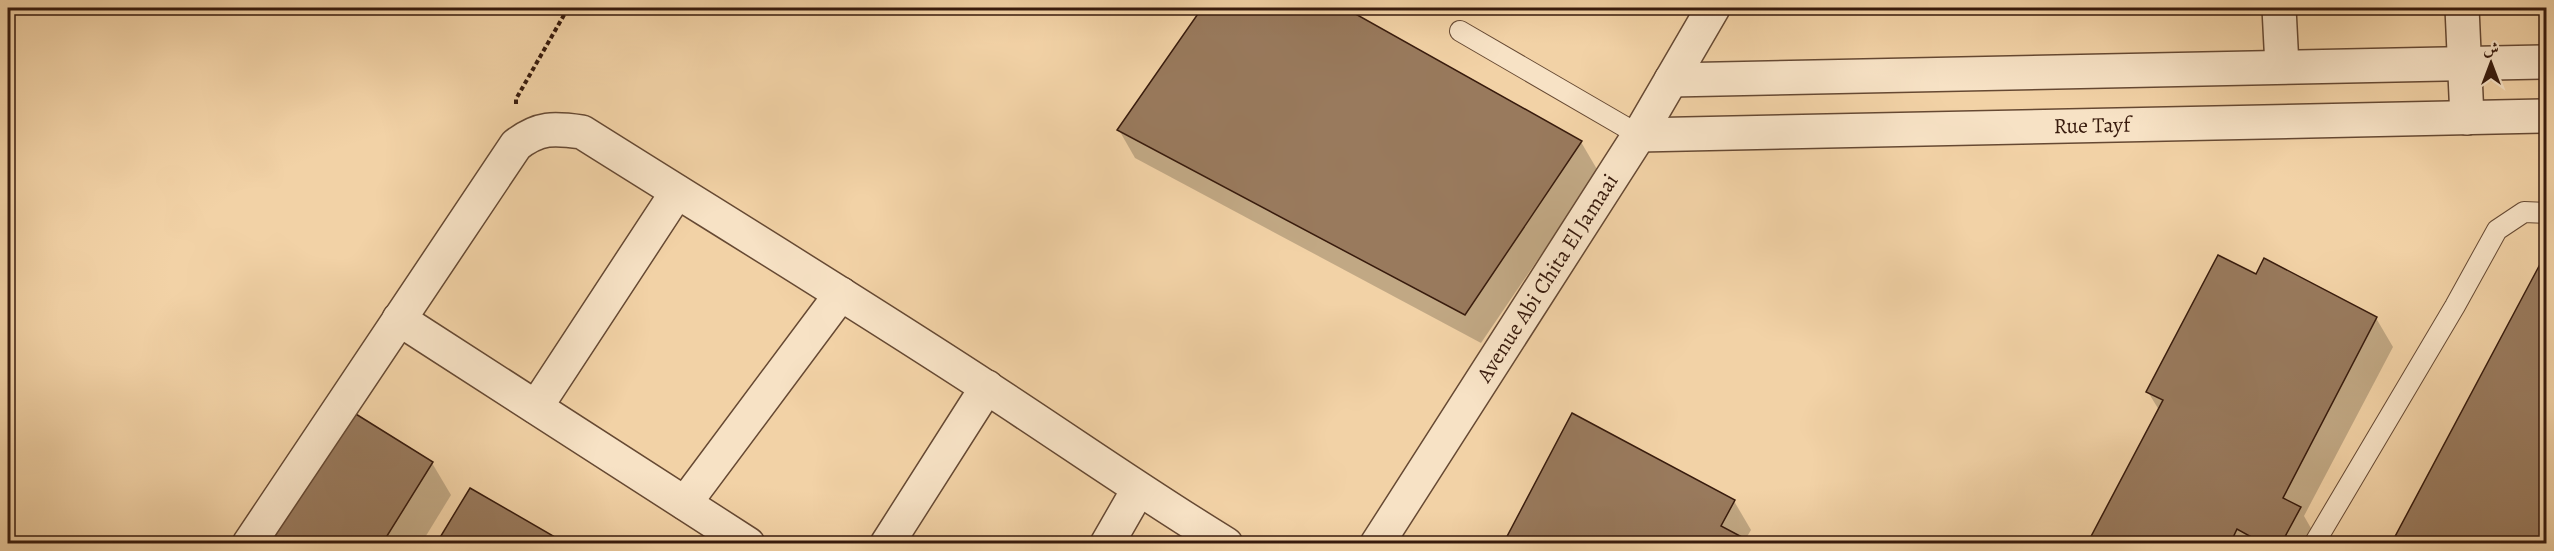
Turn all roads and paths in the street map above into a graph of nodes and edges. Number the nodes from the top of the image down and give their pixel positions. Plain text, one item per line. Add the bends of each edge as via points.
1 (568, 8) edge
2 (1713, 8) edge
3 (2279, 8) edge
4 (2462, 8) edge
5 (1460, 31) dead end
6 (2547, 62) edge
7 (2464, 63) junction
8 (2282, 66) junction
9 (1671, 80) junction
10 (2547, 116) edge
11 (2467, 118) junction
12 (1639, 135) junction
13 (516, 145) junction
14 (677, 192) junction
15 (2547, 213) edge
16 (841, 294) junction
17 (399, 319) junction
18 (987, 387) junction
19 (536, 407) junction
20 (1138, 490) junction
21 (685, 503) junction
22 (249, 543) edge
23 (748, 543) edge
24 (887, 543) edge
25 (1107, 543) edge
26 (1226, 543) edge
27 (1377, 543) edge
28 (2314, 543) edge

1 - 13 path via 516,99
2 - 9 street, Avenue Abi Chita El Jamaai
3 - 8 street
4 - 7 street
5 - 12 lane
6 - 7 street
7 - 8 street
7 - 11 street
8 - 9 street
9 - 12 street, Avenue Abi Chita El Jamaai
10 - 11 street, Rue Tayf
11 - 12 street, Rue Tayf
12 - 27 street, Avenue Abi Chita El Jamaai
13 - 14 street via 531,133 582,132
13 - 17 street
14 - 16 street
14 - 19 street
15 - 28 lane via 2524,212 2497,230
16 - 18 street
16 - 21 street
17 - 19 street
17 - 22 street
18 - 20 street
18 - 24 street
19 - 21 street
20 - 25 street
20 - 26 street
21 - 23 street

